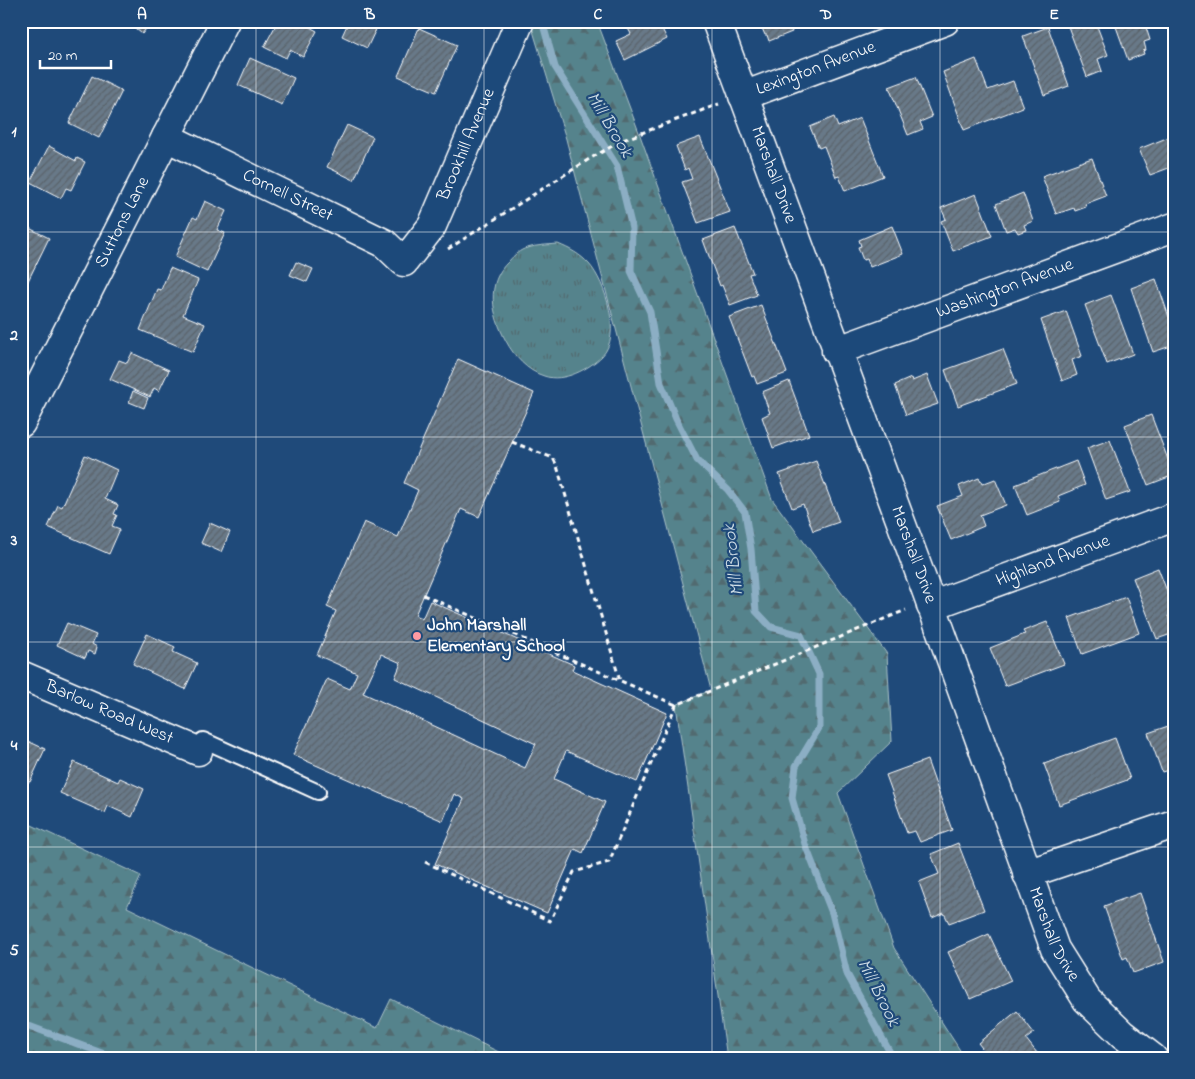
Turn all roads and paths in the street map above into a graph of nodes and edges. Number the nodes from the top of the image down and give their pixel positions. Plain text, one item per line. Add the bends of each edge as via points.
1 (225, 21) edge
2 (520, 21) edge
3 (716, 21) edge
4 (945, 21) edge
5 (732, 99) junction
6 (166, 137) junction
7 (1174, 227) edge
8 (440, 254) dead end
9 (404, 262) joint
10 (836, 350) junction
11 (21, 424) edge
12 (512, 442) dead end
13 (1174, 517) edge
14 (423, 595) dead end
15 (919, 608) junction
16 (21, 675) edge
17 (620, 681) junction
18 (676, 705) junction
19 (200, 745) joint
20 (318, 792) dead end
21 (1174, 824) edge
22 (425, 862) dead end
23 (1027, 874) junction
24 (1153, 1058) edge

1 - 6 street, Suttons Lane
2 - 9 street, Brookhill Avenue via 432,226
3 - 5 street, Marshall Drive
4 - 5 street, Lexington Avenue
5 - 8 path via 623,140
5 - 10 street, Marshall Drive
6 - 9 street, Cornell Street via 384,243
6 - 11 street, Suttons Lane
7 - 10 street, Washington Avenue
10 - 15 street, Marshall Drive
12 - 17 path via 553,458 557,466
13 - 15 street, Highland Avenue
14 - 17 path
15 - 18 path
15 - 23 street, Marshall Drive
16 - 19 street, Barlow Road West
17 - 18 path
18 - 22 path via 609,862 574,872 550,921
19 - 20 lane
21 - 23 street
23 - 24 street, Marshall Drive via 1055,949 1087,1000

